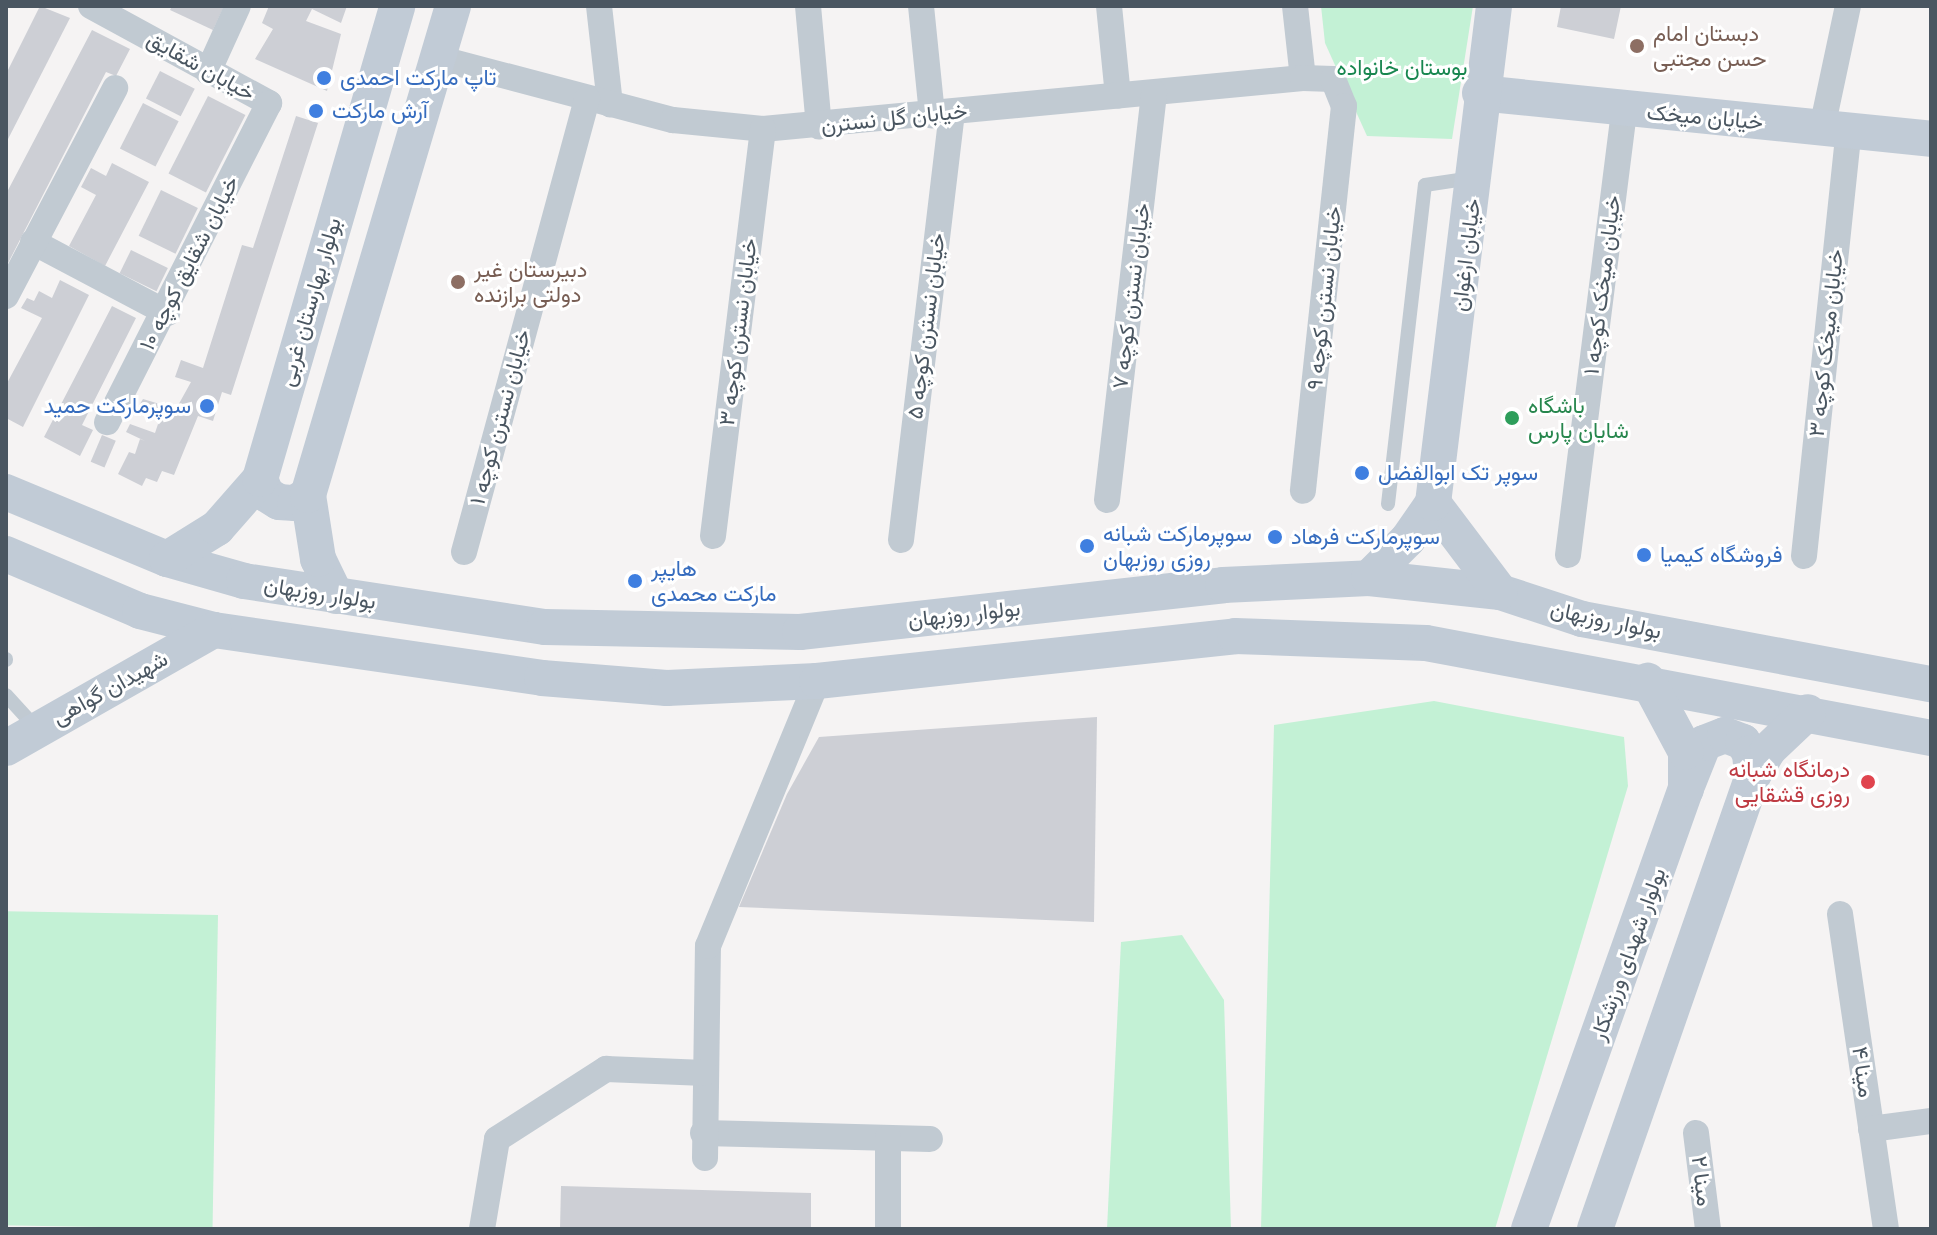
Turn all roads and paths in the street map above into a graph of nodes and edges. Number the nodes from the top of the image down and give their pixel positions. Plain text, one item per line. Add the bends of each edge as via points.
1 (91, 6) edge
2 (238, 6) edge
3 (397, 6) edge
4 (453, 6) edge
5 (599, 6) edge
6 (808, 6) edge
7 (921, 6) edge
8 (1109, 6) edge
9 (1295, 6) edge
10 (1494, 6) edge
11 (1848, 6) edge
12 (434, 57) junction
13 (208, 72) junction
14 (1303, 78) junction
15 (115, 88) dead end
16 (1154, 93) junction
17 (1480, 93) junction
18 (1118, 96) junction
19 (598, 101) junction
20 (269, 103) joint
21 (1344, 106) joint
22 (1624, 110) junction
23 (942, 114) junction
24 (819, 126) junction
25 (763, 129) junction
26 (1836, 130) junction
27 (1931, 139) edge
28 (1476, 177) junction
29 (33, 242) junction
30 (6, 296) edge
31 (167, 313) junction
32 (107, 422) dead end
33 (260, 479) junction
34 (1303, 491) dead end
35 (6, 492) edge
36 (308, 495) junction
37 (1107, 500) dead end
38 (1433, 503) junction
39 (1388, 504) dead end
40 (713, 536) dead end
41 (901, 540) dead end
42 (464, 552) dead end
43 (6, 554) edge
44 (1568, 555) dead end
45 (1804, 556) dead end
46 (167, 559) junction
47 (1369, 578) junction
48 (1500, 592) junction
49 (336, 596) junction
50 (214, 630) junction
51 (817, 681) junction
52 (1648, 681) junction
53 (1931, 684) edge
54 (6, 695) edge
55 (1808, 712) junction
56 (37, 729) junction
57 (1931, 738) edge
58 (6, 748) edge
59 (1752, 777) junction
60 (1686, 789) junction
61 (1840, 914) dead end
62 (705, 1073) junction
63 (1931, 1121) edge
64 (1871, 1129) junction
65 (1696, 1133) dead end
66 (888, 1138) junction
67 (930, 1139) dead end
68 (482, 1229) edge
69 (888, 1229) edge
70 (1529, 1229) edge
71 (1595, 1229) edge
72 (1708, 1229) edge
73 (1886, 1229) edge

1 - 13 street, خیابان شقایق
2 - 13 street
3 - 33 main road, بولوار بهارستان غربی
4 - 12 main road
5 - 19 street
6 - 24 street
7 - 23 street, خیابان نسترن کوچه ۵
8 - 18 street
9 - 14 street
10 - 17 main road, خیابان ارغوان
11 - 26 street, خیابان میخک کوچه ۳
12 - 19 street, خیابان گل نسترن
12 - 36 main road
13 - 20 street, خیابان شقایق
14 - 16 street, خیابان گل نسترن
14 - 21 street, خیابان گل نسترن via 1333,79
15 - 29 street
16 - 18 street, خیابان گل نسترن
16 - 37 street, خیابان نسترن کوچه ۷
17 - 22 main road, خیابان میخک
17 - 28 main road, خیابان ارغوان
18 - 23 street, خیابان گل نسترن
19 - 25 street, خیابان گل نسترن via 673,120
19 - 42 street, خیابان نسترن کوچه ۱
20 - 31 street, خیابان شقایق کوچه ۱۰
21 - 34 street, خیابان نسترن کوچه ۹
22 - 26 main road, خیابان میخک
22 - 44 street, خیابان میخک کوچه ۱
23 - 24 street, خیابان گل نسترن
23 - 41 street, خیابان نسترن کوچه ۵
24 - 25 street, خیابان گل نسترن
25 - 40 street, خیابان نسترن کوچه ۳
26 - 27 main road, خیابان میخک
26 - 45 street, خیابان میخک کوچه ۳
28 - 38 main road, خیابان ارغوان
28 - 39 lane via 1425,185
29 - 30 street
29 - 31 street
31 - 32 street, خیابان شقایق کوچه ۱۰
33 - 36 main road via 266,494 279,502 295,503
33 - 46 main road, بولوار بهارستان غربی via 217,528
35 - 46 main road, بولوار روزبهان
36 - 49 main road via 318,559
38 - 47 main road via 1408,539
38 - 48 main road
43 - 50 main road via 140,611
46 - 49 main road, بولوار روزبهان via 244,581
47 - 48 main road, بولوار روزبهان
47 - 49 main road, بولوار روزبهان via 1223,585 800,632 545,627
48 - 53 main road, بولوار روزبهان via 1582,619
50 - 51 main road via 542,678 667,688
50 - 56 main road, شهیدان گواهی
51 - 52 main road via 1235,636 1426,643
51 - 62 street via 708,946
52 - 55 main road
52 - 60 main road, بولوار شهدای ورزشکار via 1686,752
54 - 56 lane
55 - 57 main road
55 - 59 main road via 1768,750
56 - 58 main road, شهیدان گواهی
59 - 60 main road via 1750,753 1743,742 1725,735 1704,743
59 - 71 main road
60 - 70 main road, بولوار شهدای ورزشکار
61 - 64 street, مینا ۴
62 - 66 street via 704,1146
62 - 68 street via 606,1069 497,1139
63 - 64 street
64 - 73 street, مینا ۴
65 - 72 street, مینا ۲
66 - 67 street
66 - 69 street

